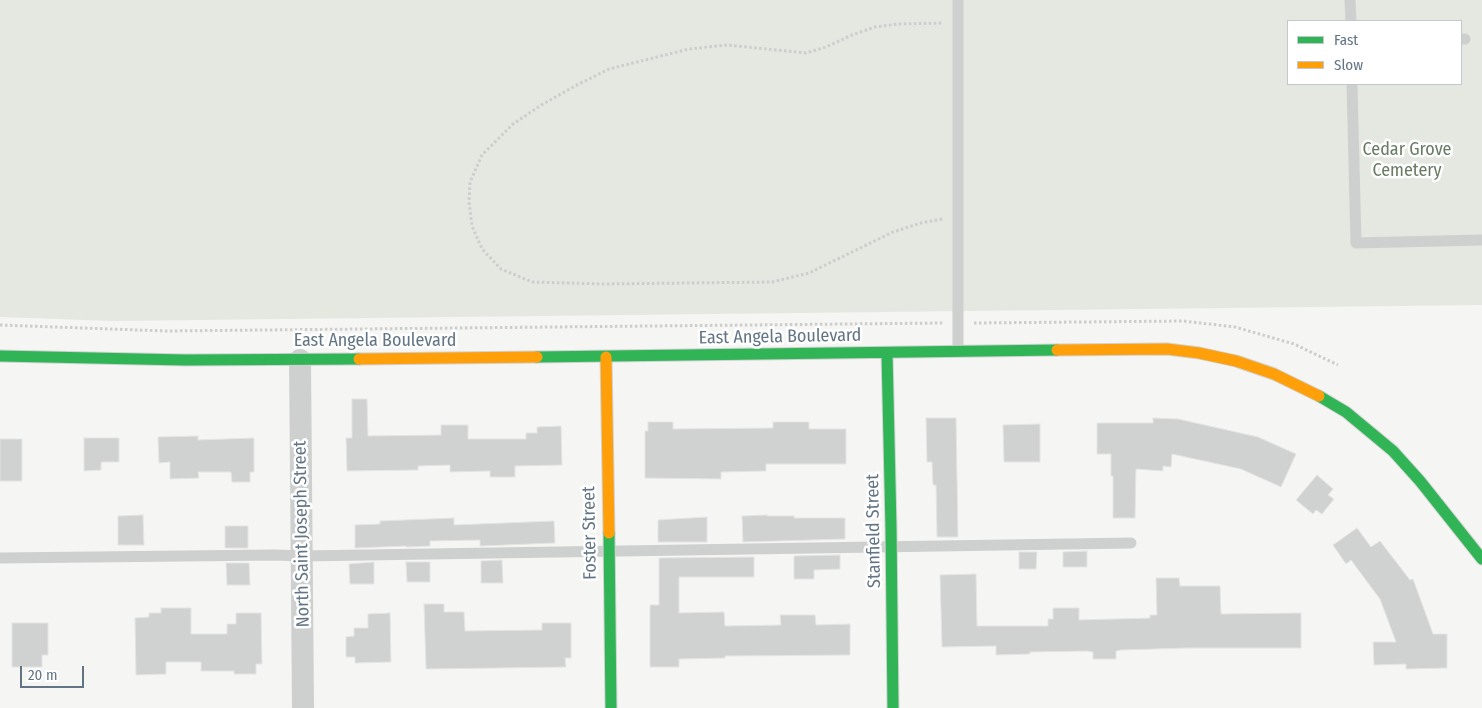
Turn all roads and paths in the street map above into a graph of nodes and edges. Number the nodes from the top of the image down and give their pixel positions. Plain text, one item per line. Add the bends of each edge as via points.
1 (958, 0) edge
2 (1350, 0) edge
3 (1351, 20) edge
4 (958, 23) junction
5 (1352, 85) edge
6 (958, 219) junction
7 (1482, 240) edge
8 (958, 323) junction
9 (0, 325) edge
10 (958, 351) junction
11 (887, 353) junction
12 (0, 356) edge
13 (606, 357) junction
14 (300, 360) junction
15 (1338, 365) dead end
16 (1131, 543) dead end
17 (892, 547) junction
18 (608, 551) junction
19 (302, 556) junction
20 (0, 558) edge
21 (1482, 559) edge
22 (303, 708) edge
23 (611, 708) edge
24 (893, 708) edge

1 - 4 lane
2 - 3 lane
4 - 6 lane
4 - 6 path via 875,27 806,53 727,45 689,49 609,69 567,90 513,124 482,155 470,182 469,202 472,226 482,249 501,269 541,283 772,282 809,273 893,232 921,223
5 - 7 lane via 1356,243
6 - 8 lane
8 - 9 path via 176,331
8 - 10 lane
8 - 15 path via 1183,321 1235,327 1294,344
10 - 11 main road, East Angela Boulevard
10 - 21 main road, East Angela Boulevard via 1167,349 1236,361 1274,374 1346,412 1394,451
11 - 13 main road, East Angela Boulevard
11 - 17 main road, Stanfield Street
12 - 14 main road, East Angela Boulevard
13 - 14 main road, East Angela Boulevard
13 - 18 main road, Foster Street
14 - 19 street, North Saint Joseph Street
16 - 17 lane
17 - 18 lane
17 - 24 main road, Stanfield Street
18 - 19 lane
18 - 23 main road, Foster Street
19 - 20 lane
19 - 22 street, North Saint Joseph Street

